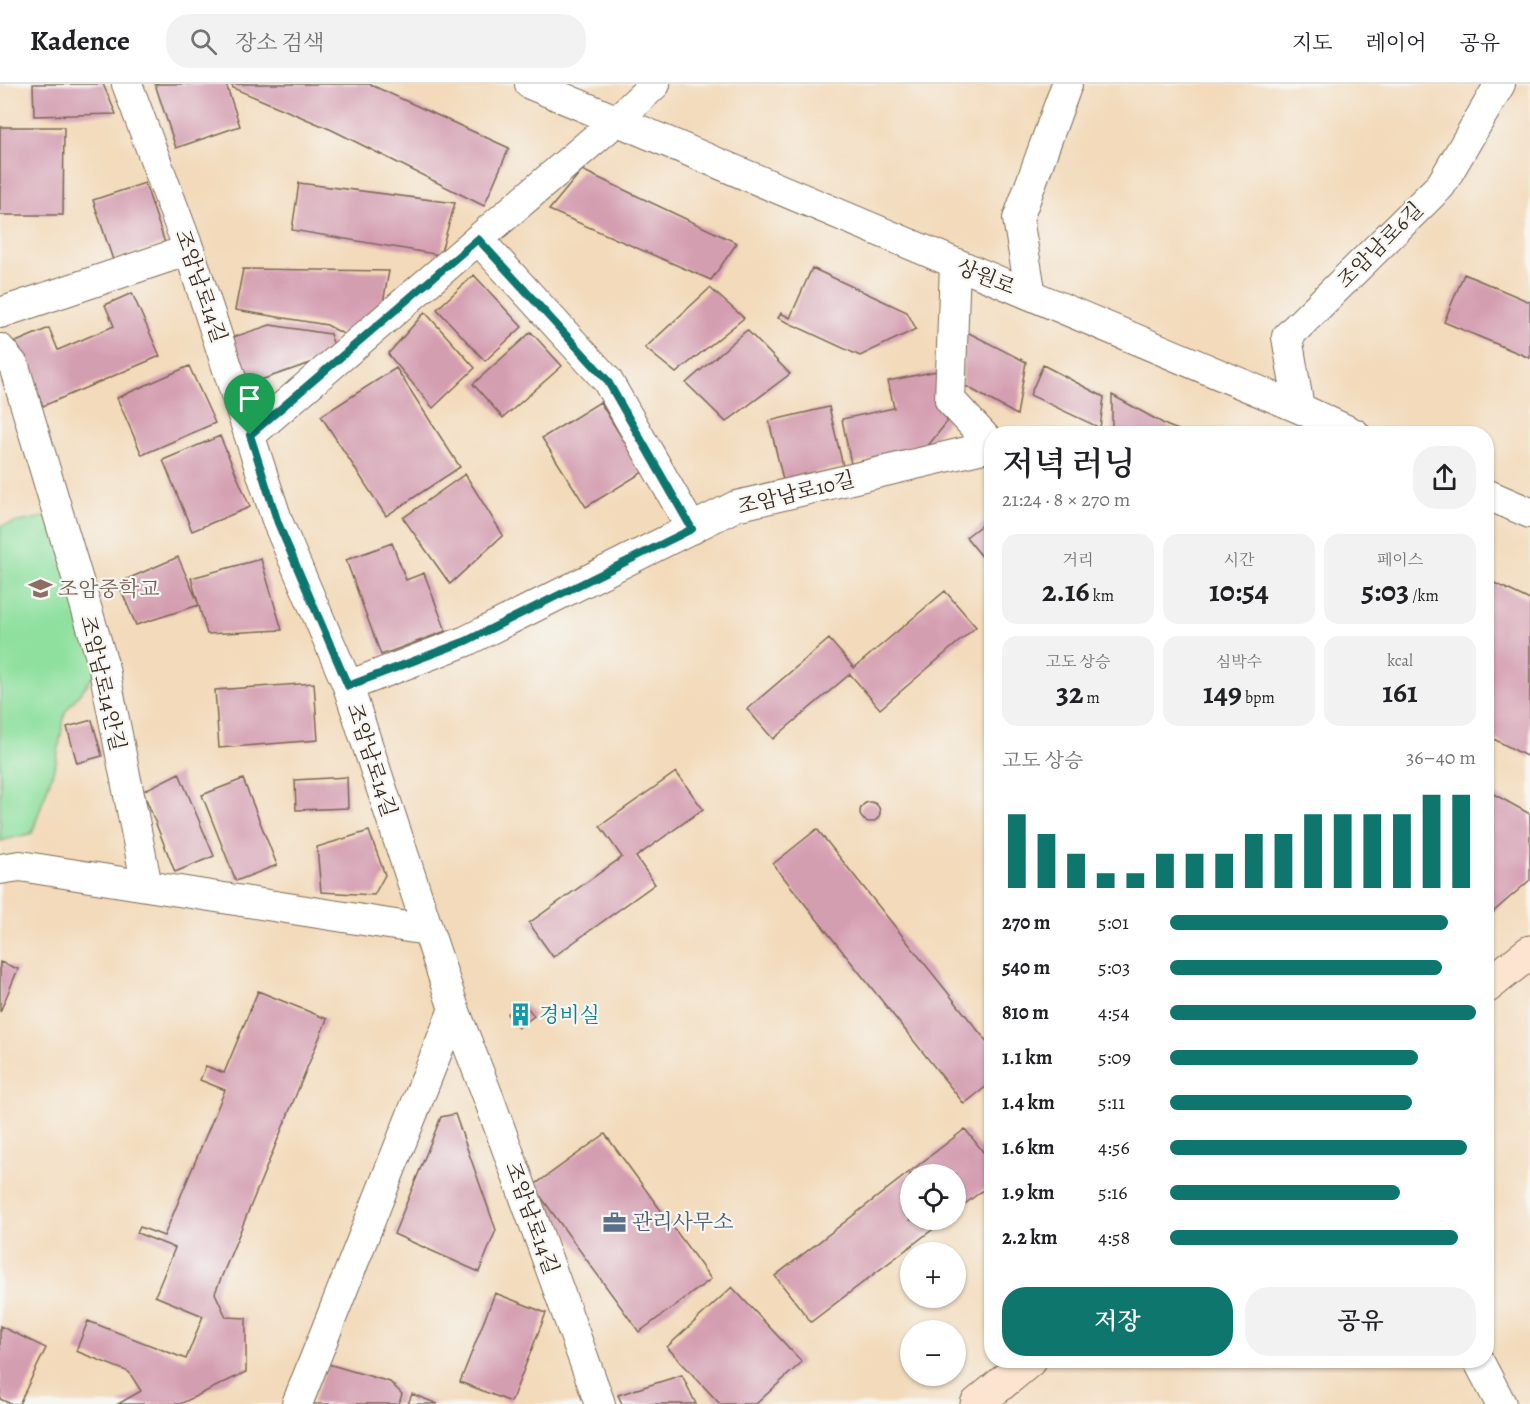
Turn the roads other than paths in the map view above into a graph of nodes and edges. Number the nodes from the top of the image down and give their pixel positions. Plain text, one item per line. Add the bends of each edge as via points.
1 (127, 84) edge
2 (530, 84) edge
3 (655, 84) edge
4 (1067, 84) edge
5 (1500, 84) edge
6 (617, 120) junction
7 (478, 239) junction
8 (189, 250) junction
9 (955, 265) junction
10 (1031, 295) junction
11 (0, 314) edge
12 (0, 349) edge
13 (1299, 408) junction
14 (1338, 426) edge
15 (250, 435) junction
16 (984, 436) edge
17 (984, 447) edge
18 (1494, 497) edge
19 (1530, 513) edge
20 (692, 529) junction
21 (348, 686) junction
22 (0, 869) edge
23 (147, 886) junction
24 (427, 930) junction
25 (1530, 952) edge
26 (1494, 981) edge
27 (454, 1009) junction
28 (1020, 1368) edge
29 (1482, 1368) edge
30 (297, 1404) edge
31 (600, 1404) edge
32 (977, 1404) edge
33 (1501, 1404) edge

1 - 8 street, 조암남로14길
2 - 6 street, 상원로
3 - 6 street
4 - 10 street via 1018,219
5 - 13 street, 조암남로6길 via 1441,185 1287,337
6 - 7 street
6 - 9 street, 상원로
7 - 15 street
7 - 20 street via 607,380
8 - 11 street
8 - 15 street, 조암남로14길
9 - 10 street, 상원로
9 - 16 street via 950,400
10 - 13 street, 상원로
12 - 23 street, 조암남로14안길 via 14,366 103,664
13 - 14 street, 상원로
15 - 21 street, 조암남로14길 via 278,523
17 - 20 street, 조암남로10길 via 736,506
18 - 19 street
20 - 21 street, 조암남로10길 via 466,641
21 - 24 street, 조암남로14길
22 - 23 street via 20,866
23 - 24 street
24 - 27 street, 조암남로14길
25 - 26 main road
27 - 30 street
27 - 31 street, 조암남로14길
28 - 32 main road
29 - 33 street

